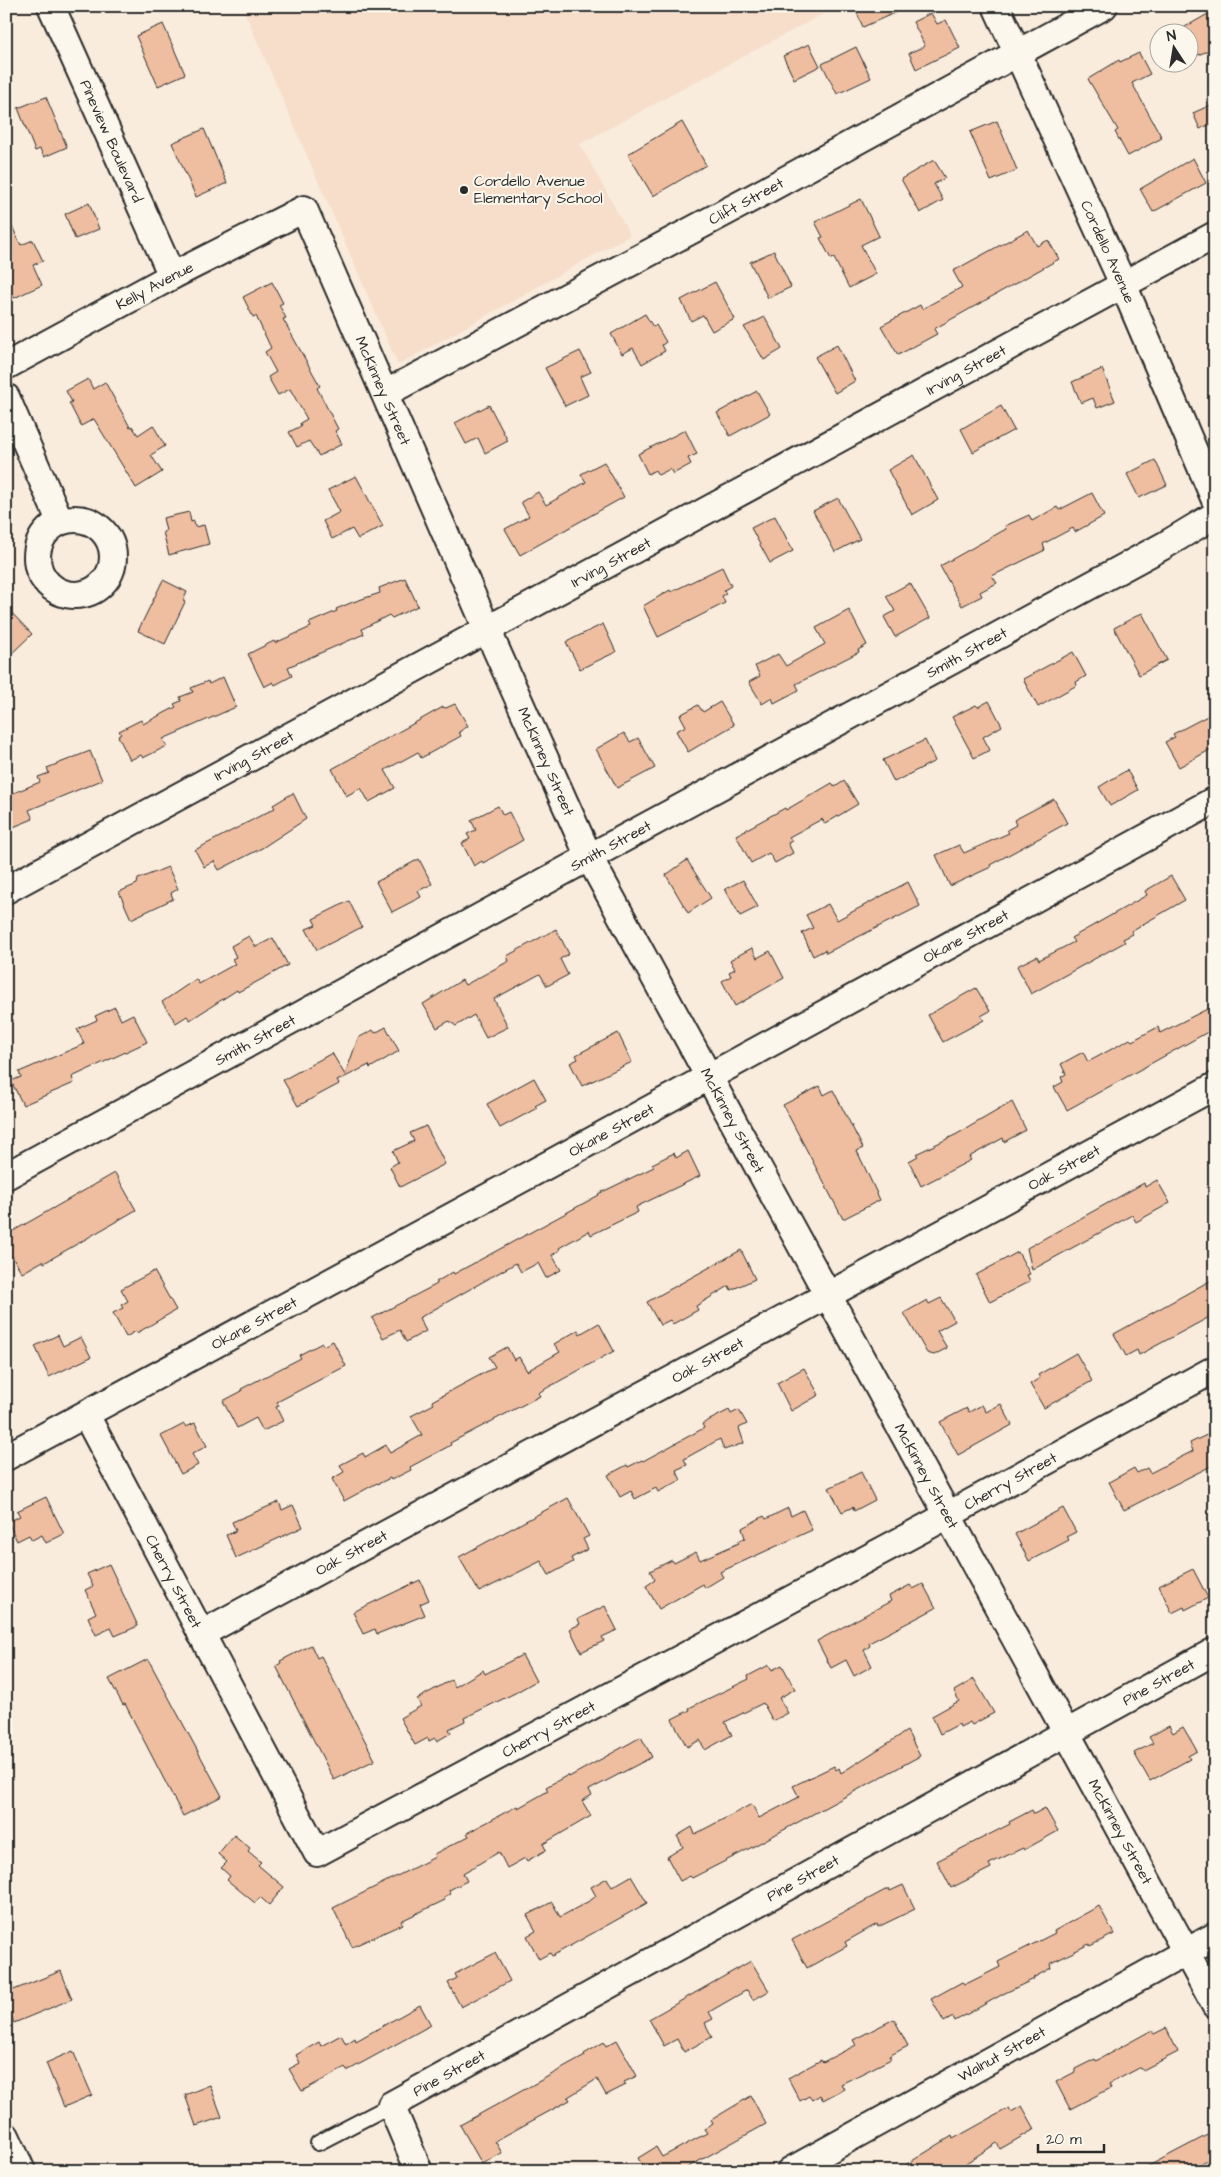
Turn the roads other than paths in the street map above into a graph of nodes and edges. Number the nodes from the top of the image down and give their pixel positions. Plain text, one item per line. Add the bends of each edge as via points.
1 (51, 6) edge
2 (996, 6) edge
3 (1104, 6) edge
4 (1018, 54) junction
5 (304, 209) joint
6 (1215, 234) edge
7 (172, 276) junction
8 (1123, 284) junction
9 (6, 366) edge
10 (386, 393) junction
11 (6, 397) edge
12 (1215, 500) edge
13 (1215, 515) edge
14 (60, 521) dead end
15 (487, 629) junction
16 (1215, 800) edge
17 (589, 857) junction
18 (6, 890) edge
19 (709, 1077) junction
20 (1215, 1086) edge
21 (6, 1176) edge
22 (828, 1296) junction
23 (1215, 1369) edge
24 (86, 1415) junction
25 (6, 1456) edge
26 (948, 1514) junction
27 (201, 1634) junction
28 (1215, 1651) edge
29 (1065, 1732) junction
30 (1215, 1936) edge
31 (1186, 1952) junction
32 (1215, 2005) edge
33 (391, 2105) junction
34 (318, 2143) dead end
35 (419, 2171) edge
36 (790, 2171) edge

1 - 7 street, Pineview Boulevard
2 - 4 street, Cordello Avenue
3 - 4 street, Clift Street
4 - 8 street, Cordello Avenue
4 - 10 street, Clift Street
5 - 7 street, Kelly Avenue
5 - 10 street, McKinney Street
6 - 8 street, Irving Street
7 - 9 street, Kelly Avenue
8 - 12 street, Cordello Avenue
8 - 15 street, Irving Street
10 - 15 street, McKinney Street
11 - 14 street
13 - 17 street, Smith Street
15 - 17 street, McKinney Street
15 - 18 street, Irving Street
16 - 19 street, Okane Street
17 - 19 street, McKinney Street
17 - 21 street, Smith Street
19 - 22 street, McKinney Street
19 - 24 street, Okane Street
20 - 22 street, Oak Street
22 - 26 street, McKinney Street
22 - 27 street, Oak Street
23 - 26 street, Cherry Street
24 - 25 street, Okane Street
24 - 27 street, Cherry Street
26 - 27 street, Cherry Street via 317,1853
26 - 29 street, McKinney Street
28 - 29 street, Pine Street
29 - 31 street, McKinney Street
29 - 33 street, Pine Street
30 - 31 street, Walnut Street
31 - 32 street, McKinney Street
31 - 36 street, Walnut Street
33 - 34 lane
33 - 35 street

